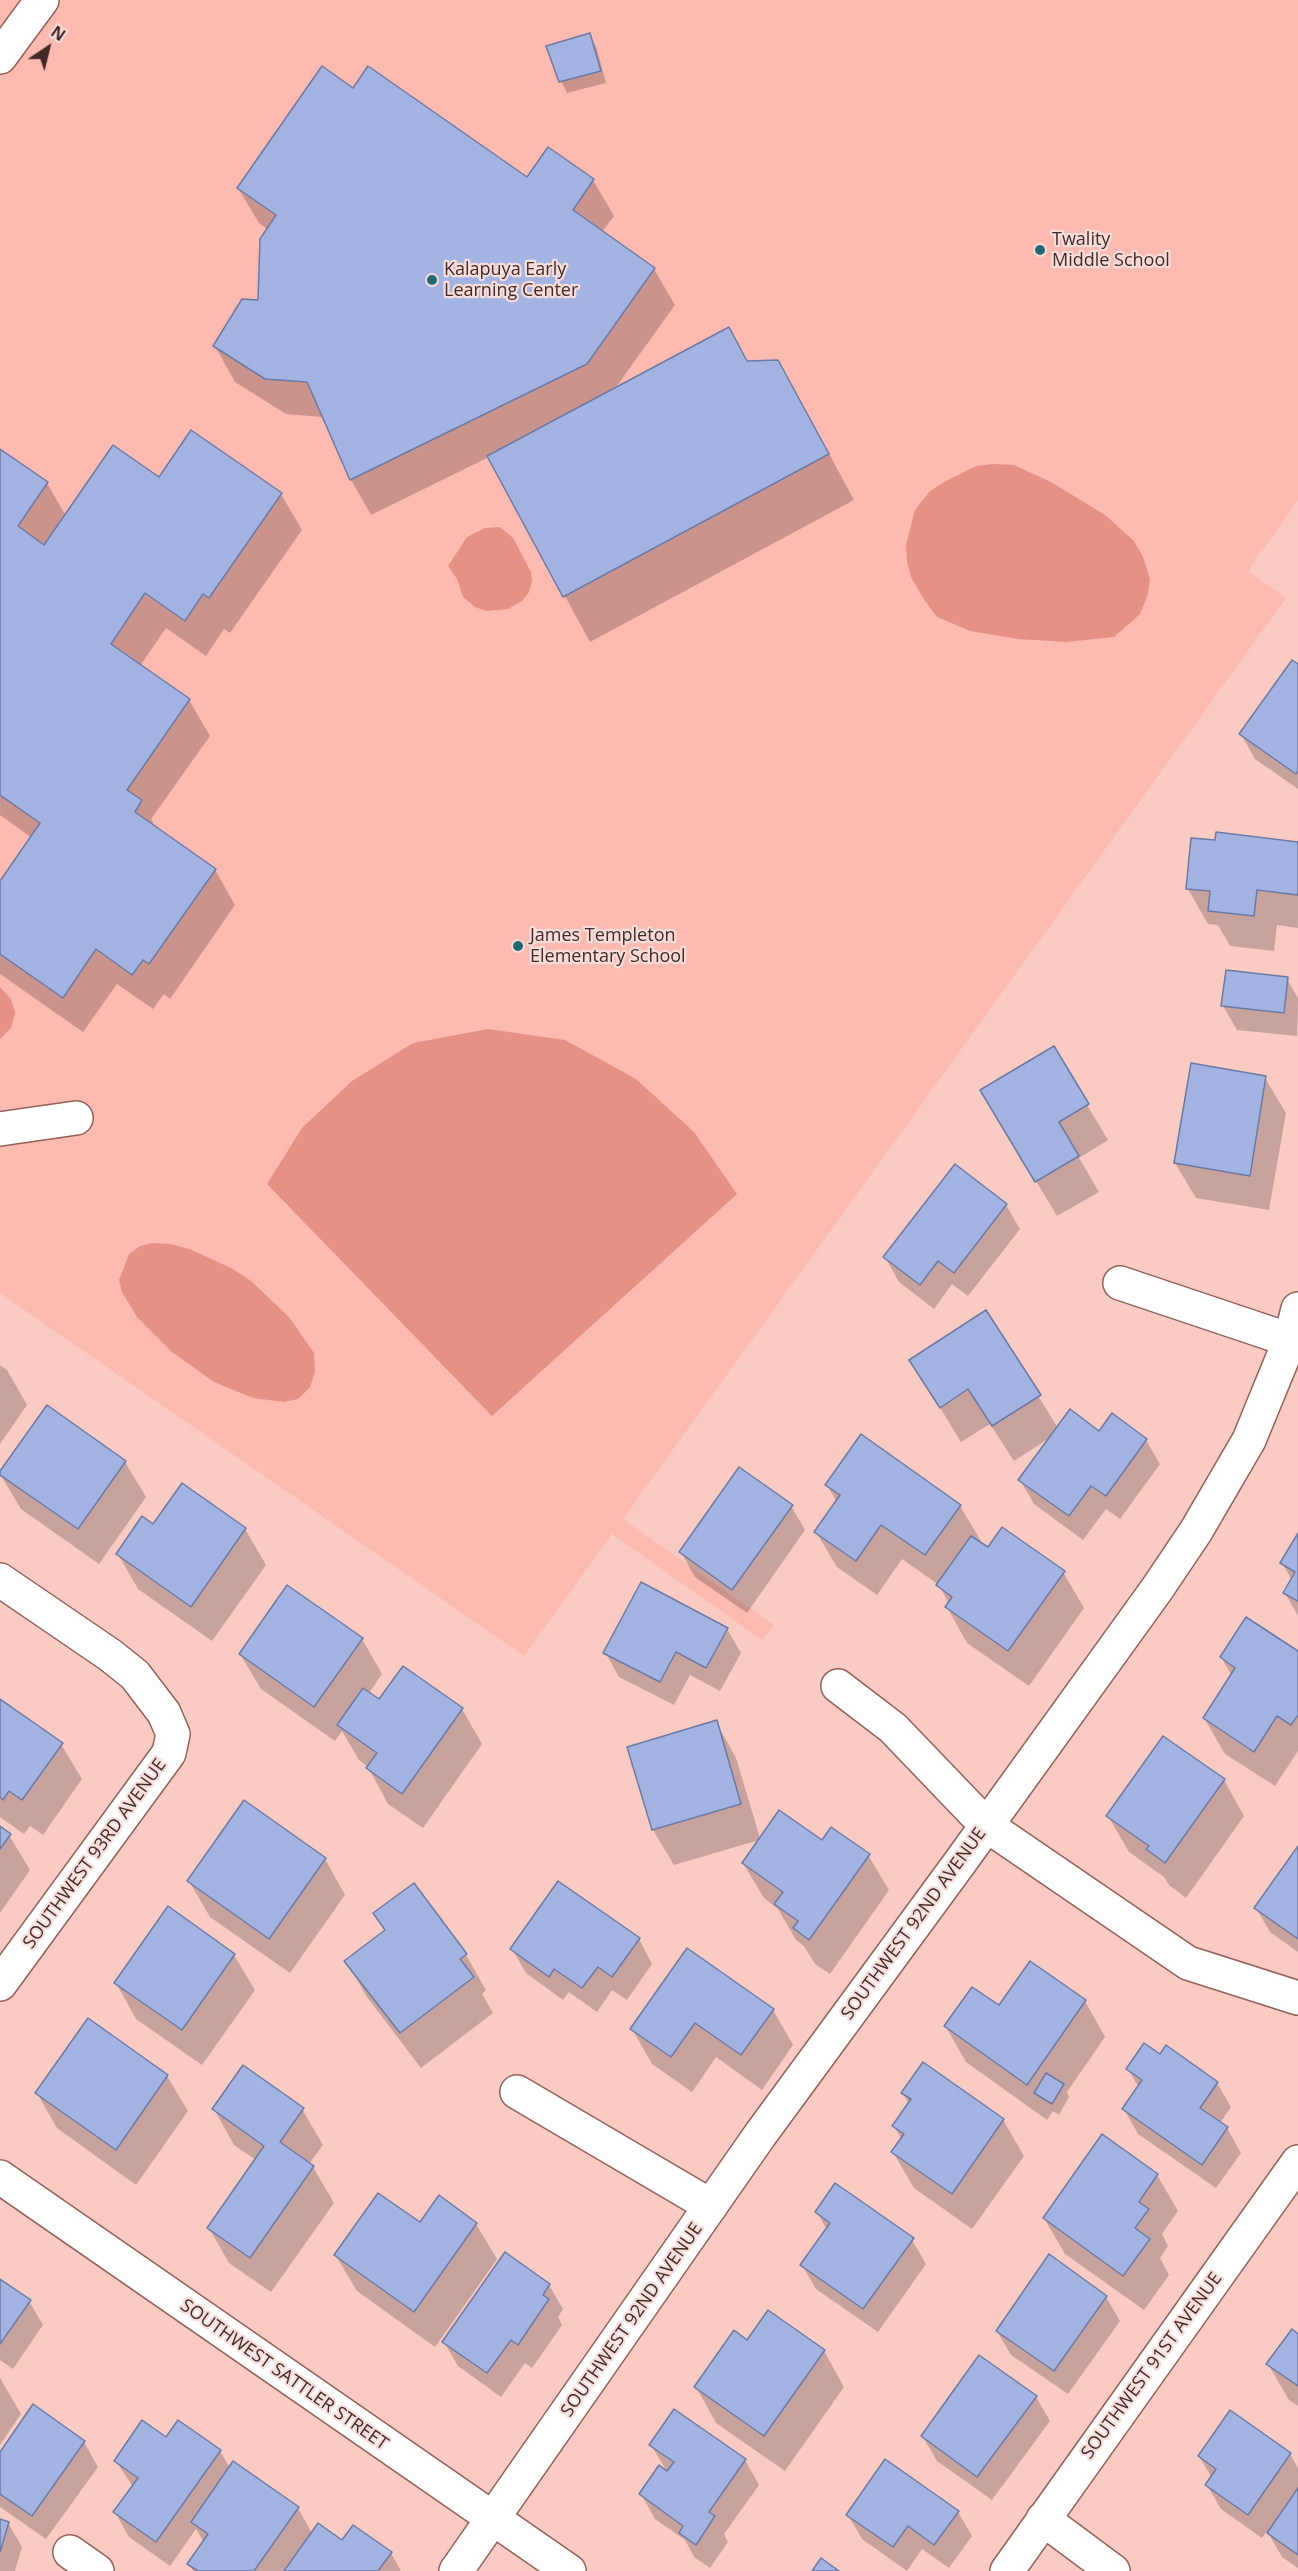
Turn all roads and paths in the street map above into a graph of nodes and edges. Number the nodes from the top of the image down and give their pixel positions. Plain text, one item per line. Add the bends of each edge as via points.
1 (42, 0) edge
2 (0, 57) edge
3 (76, 1118) dead end
4 (0, 1129) edge
5 (1120, 1283) dead end
6 (1298, 1309) edge
7 (1290, 1340) junction
8 (0, 1580) edge
9 (838, 1686) dead end
10 (986, 1825) junction
11 (0, 1984) edge
12 (1298, 1998) edge
13 (517, 2092) dead end
14 (1298, 2162) edge
15 (0, 2177) edge
16 (711, 2206) junction
17 (1043, 2519) junction
18 (493, 2520) junction
19 (70, 2552) dead end
20 (97, 2571) edge
21 (456, 2571) edge
22 (569, 2571) edge
23 (1007, 2571) edge
24 (1113, 2571) edge

1 - 2 street
3 - 4 street
5 - 7 street
6 - 7 street, SOUTHWEST 92ND AVENUE
7 - 10 street, SOUTHWEST 92ND AVENUE via 1249,1440 1217,1497 1157,1589
8 - 11 street, SOUTHWEST 93RD AVENUE via 135,1676 164,1713 173,1734 169,1753
9 - 10 street via 893,1728
10 - 12 street via 1188,1963
10 - 16 street, SOUTHWEST 92ND AVENUE
13 - 16 street
14 - 17 street, SOUTHWEST 91ST AVENUE
15 - 18 street, SOUTHWEST SATTLER STREET
16 - 18 street, SOUTHWEST 92ND AVENUE
17 - 23 street, SOUTHWEST 91ST AVENUE
17 - 24 street
18 - 21 street, SOUTHWEST 92ND AVENUE
18 - 22 street, SOUTHWEST SATTLER STREET
19 - 20 street

